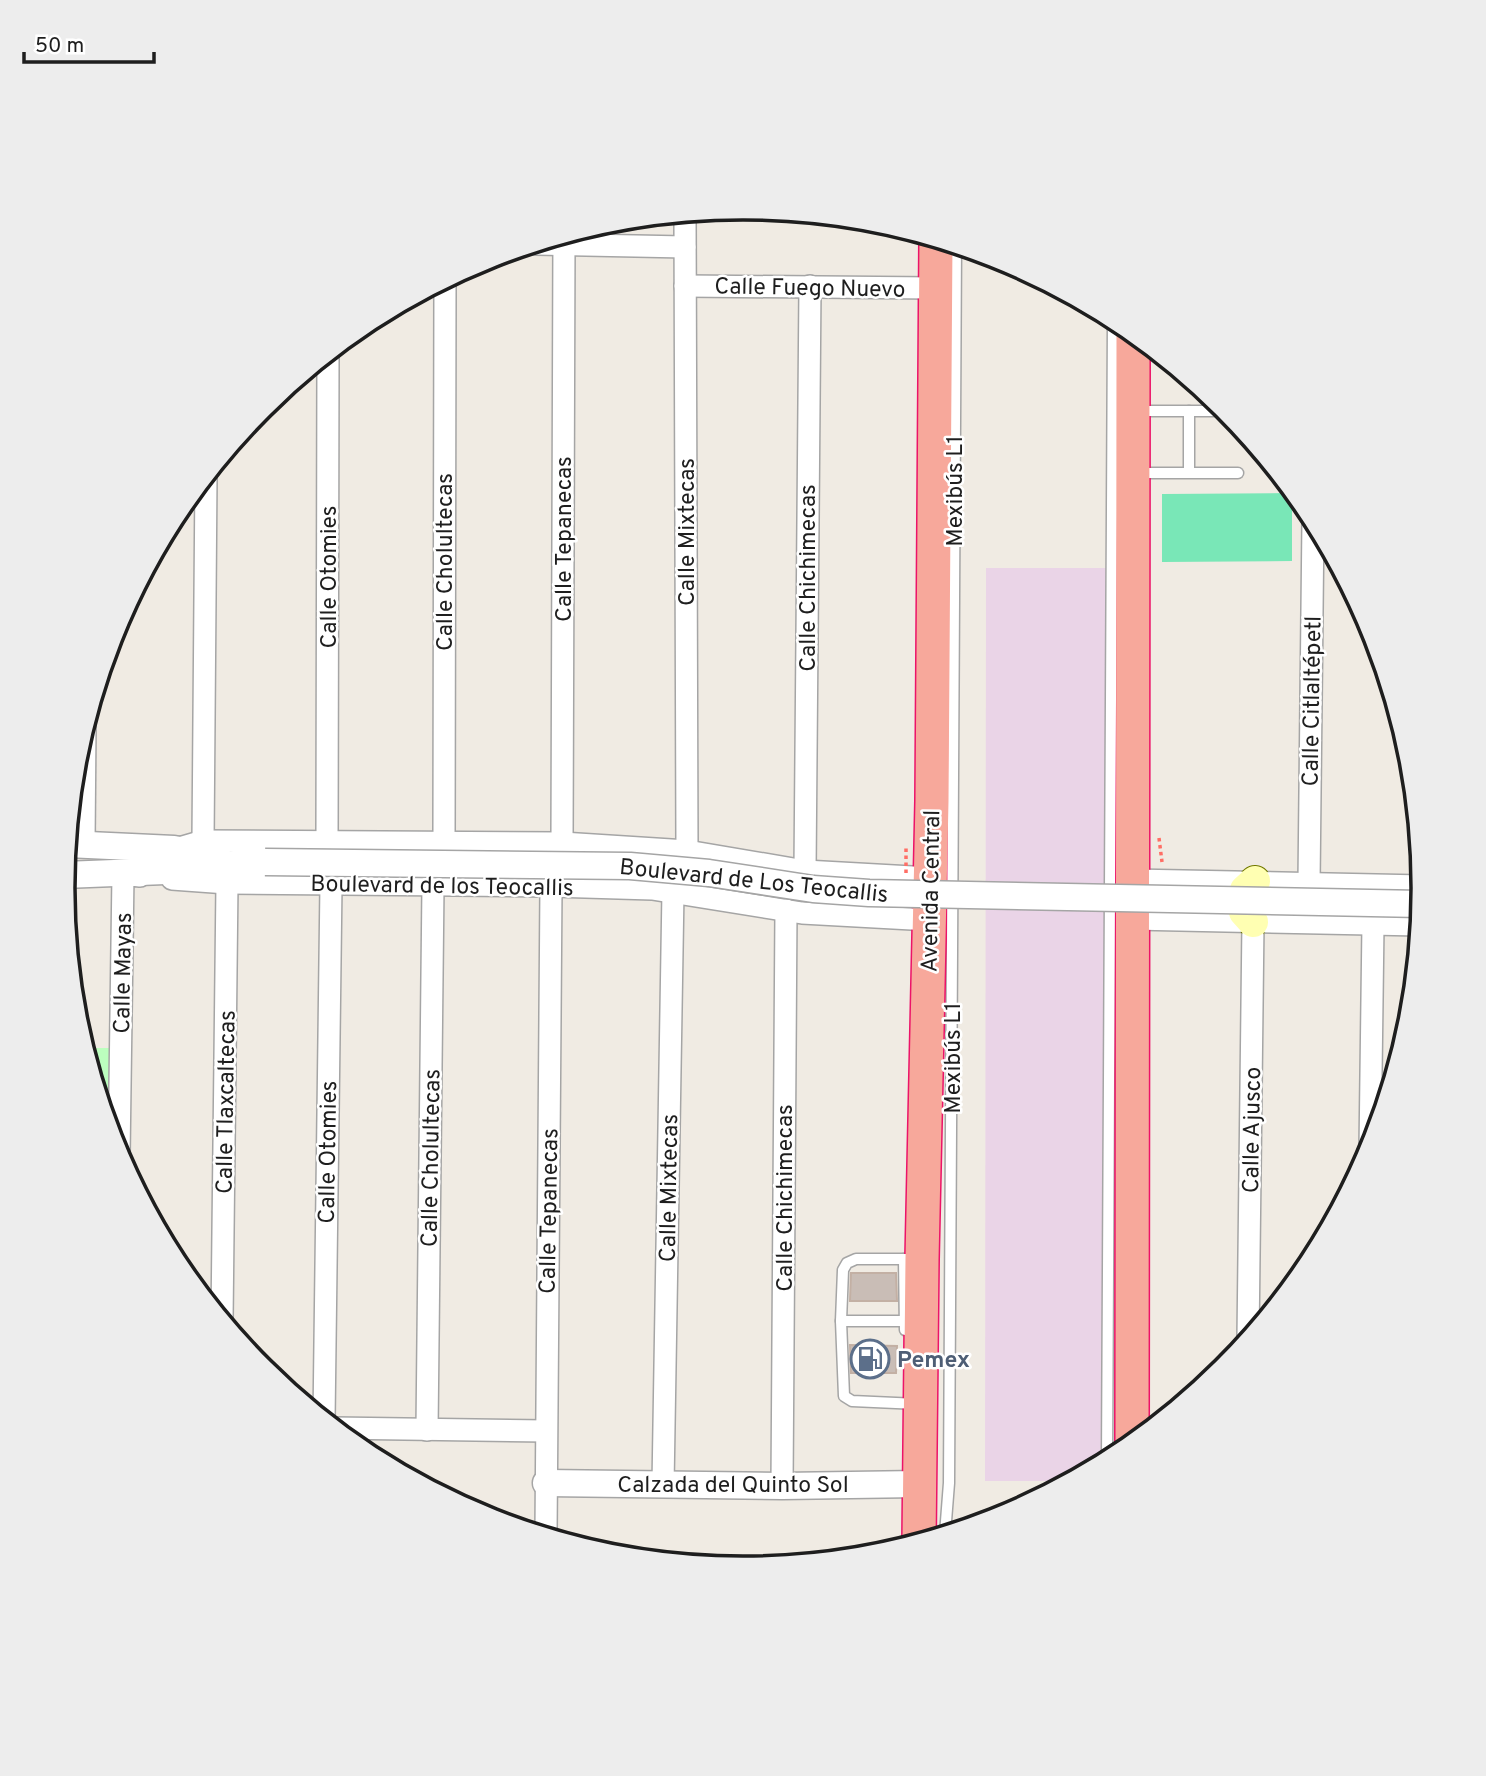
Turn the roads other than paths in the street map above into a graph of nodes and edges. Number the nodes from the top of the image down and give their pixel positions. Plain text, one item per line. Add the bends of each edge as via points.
1 (685, 223) edge
2 (579, 241) edge
3 (564, 245) edge
4 (685, 247) junction
5 (936, 249) edge
6 (956, 255) edge
7 (685, 286) junction
8 (810, 286) junction
9 (935, 288) junction
10 (445, 291) edge
11 (1113, 332) edge
12 (1133, 346) edge
13 (328, 365) edge
14 (1133, 411) junction
15 (1189, 411) junction
16 (1210, 411) edge
17 (1189, 472) junction
18 (1133, 473) junction
19 (1238, 473) dead end
20 (206, 491) edge
21 (1313, 541) edge
22 (203, 841) junction
23 (327, 843) junction
24 (562, 843) junction
25 (76, 844) edge
26 (444, 844) junction
27 (174, 849) junction
28 (687, 851) junction
29 (260, 862) junction
30 (810, 871) junction
31 (123, 874) junction
32 (76, 875) edge
33 (1148, 880) junction
34 (1255, 881) junction
35 (918, 882) junction
36 (227, 883) junction
37 (1309, 883) junction
38 (331, 884) junction
39 (433, 885) junction
40 (551, 886) junction
41 (1411, 886) edge
42 (673, 891) junction
43 (1410, 904) edge
44 (794, 912) junction
45 (930, 919) junction
46 (1133, 919) junction
47 (1253, 922) junction
48 (1373, 924) junction
49 (1409, 925) edge
50 (1370, 1115) edge
51 (119, 1126) edge
52 (913, 1259) junction
53 (222, 1306) edge
54 (841, 1321) junction
55 (1248, 1324) edge
56 (910, 1330) junction
57 (910, 1399) junction
58 (324, 1408) edge
59 (350, 1428) edge
60 (427, 1430) junction
61 (1132, 1430) edge
62 (546, 1431) junction
63 (1107, 1447) edge
64 (546, 1483) junction
65 (919, 1484) junction
66 (663, 1485) junction
67 (782, 1486) junction
68 (947, 1524) edge
69 (546, 1526) edge
70 (919, 1532) edge

1 - 4 street, Calle Mixtecas
2 - 4 street
3 - 24 street, Calle Tepanecas
4 - 7 street, Calle Mixtecas
5 - 9 highway, Avenida Central
6 - 68 lane, Mexibús L1
7 - 8 street, Calle Fuego Nuevo
7 - 28 street, Calle Mixtecas
8 - 9 street, Calle Fuego Nuevo
8 - 30 street, Calle Chichimecas
9 - 35 highway, Avenida Central
10 - 26 street, Calle Cholultecas
11 - 63 lane
12 - 14 highway
13 - 23 street, Calle Otomies
14 - 15 lane
14 - 18 highway
15 - 16 lane
15 - 17 lane
17 - 18 lane
17 - 19 lane
18 - 33 highway
20 - 22 street
21 - 37 street, Calle Citlaltépetl
22 - 23 street, Boulevard de los Teocallis
22 - 27 street, Boulevard de los Teocallis
23 - 26 street, Boulevard de los Teocallis
24 - 26 street, Boulevard de los Teocallis
24 - 28 street, Boulevard de los Teocallis
25 - 27 street, Boulevard de Los Teocallis
27 - 29 street, Boulevard de Los Teocallis
28 - 30 street, Boulevard de los Teocallis
29 - 31 street, Boulevard de Los Teocallis
29 - 43 street, Boulevard de Los Teocallis, bridge via 586,864 709,873 869,893
30 - 35 street, Boulevard de los Teocallis
30 - 44 street, Boulevard de los Teocallis via 821,887 821,897 815,907
31 - 32 street, Boulevard de Los Teocallis
31 - 36 street, Boulevard de los Teocallis
31 - 51 street, Calle Mayas
33 - 34 street
33 - 46 highway
34 - 37 street
34 - 47 main road via 1245,890 1244,912
35 - 45 highway, Avenida Central
36 - 38 street, Boulevard de los Teocallis
36 - 53 street, Calle Tlaxcaltecas
37 - 41 street
38 - 39 street, Boulevard de los Teocallis
38 - 58 street, Calle Otomies
39 - 40 street, Boulevard de los Teocallis
39 - 60 street, Calle Cholultecas
40 - 42 street, Boulevard de los Teocallis
40 - 62 street, Calle Tepanecas
42 - 44 street, Boulevard de los Teocallis
42 - 66 street, Calle Mixtecas
44 - 45 street, Boulevard de los Teocallis
44 - 67 street, Calle Chichimecas
45 - 52 highway, Avenida Central
46 - 47 street
46 - 61 highway
47 - 48 street
47 - 55 street, Calle Ajusco
48 - 49 street
48 - 50 street
52 - 54 lane via 847,1263
52 - 56 highway, Avenida Central
54 - 56 lane
54 - 57 lane via 844,1396 852,1401
56 - 57 highway, Avenida Central
57 - 65 highway, Avenida Central
59 - 60 street
60 - 62 street
62 - 64 street, Calle Tepanecas
64 - 66 street, Calzada del Quinto Sol
64 - 69 street, Calle Tepanecas
65 - 67 street, Calzada del Quinto Sol
65 - 70 highway, Avenida Central
66 - 67 street, Calzada del Quinto Sol

